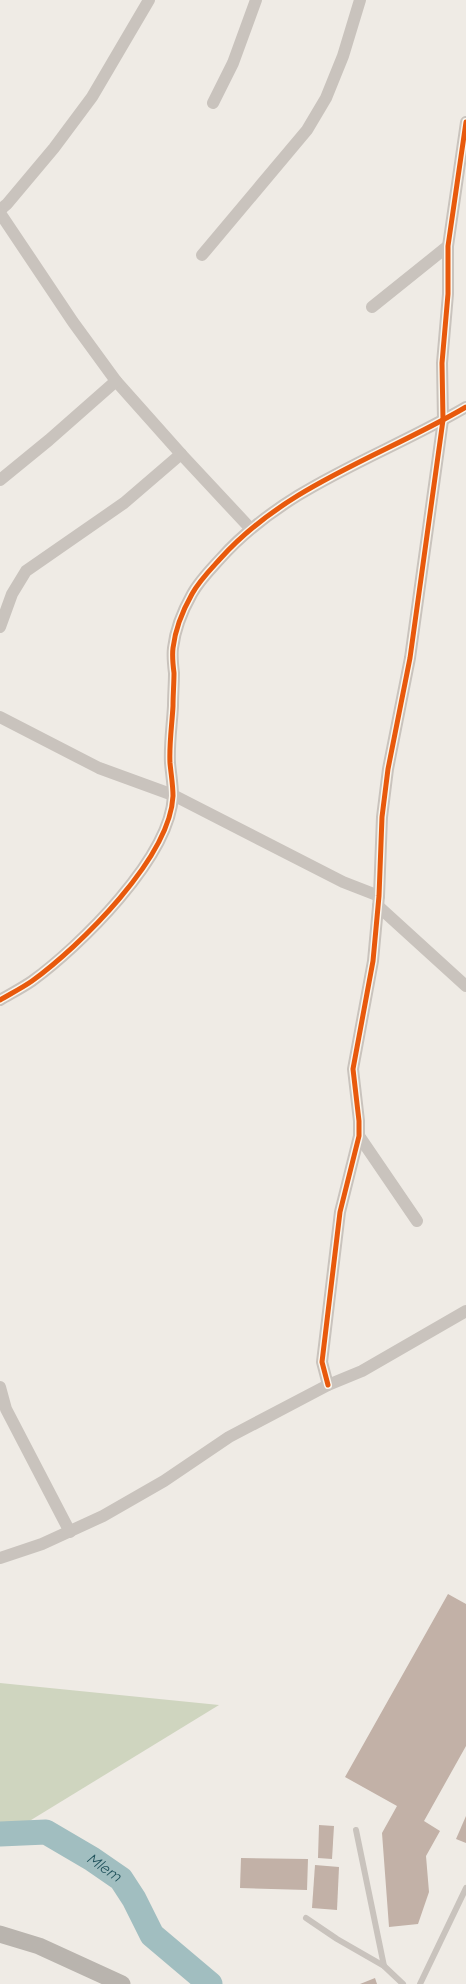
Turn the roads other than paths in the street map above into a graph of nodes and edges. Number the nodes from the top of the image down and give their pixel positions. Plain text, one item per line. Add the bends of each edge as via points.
1 (149, 0) edge
2 (256, 0) edge
3 (360, 0) edge
4 (213, 103) dead end
5 (466, 122) edge
6 (0, 211) edge
7 (448, 246) junction
8 (202, 255) dead end
9 (372, 308) dead end
10 (116, 381) junction
11 (466, 406) edge
12 (443, 420) junction
13 (181, 454) junction
14 (0, 480) edge
15 (250, 528) junction
16 (0, 627) edge
17 (0, 717) edge
18 (173, 795) junction
19 (379, 901) junction
20 (466, 986) edge
21 (0, 1000) edge
22 (358, 1136) junction
23 (417, 1221) dead end
24 (466, 1311) edge
25 (328, 1385) junction
26 (0, 1387) edge
27 (70, 1532) junction
28 (0, 1558) edge
29 (356, 1830) dead end
30 (466, 1888) edge
31 (306, 1918) dead end
32 (0, 1934) edge
33 (384, 1966) junction
34 (122, 1984) edge
35 (403, 1984) edge
36 (420, 1984) edge

1 - 6 street via 92,97 54,148
2 - 4 street via 233,63
3 - 8 street via 343,56 326,98 307,130
5 - 7 street
6 - 10 street via 73,322
7 - 9 street
7 - 12 street via 448,294 442,363
10 - 13 street
10 - 14 street
11 - 12 street
12 - 15 street via 367,456 303,492
12 - 19 street via 410,658 388,769 382,817
13 - 15 street
13 - 16 street via 124,503 26,571 12,594
15 - 18 street via 206,574 192,595 180,621 173,648 170,762
17 - 18 street via 99,768
18 - 19 street
18 - 21 street via 171,814 156,846 109,911 72,948 31,982
19 - 20 street
19 - 22 street via 373,961 353,1069 359,1121
22 - 23 street
22 - 25 street via 340,1212 322,1362
24 - 25 street via 362,1371
25 - 27 street via 229,1437 164,1481
26 - 27 street via 6,1409
27 - 28 street
29 - 33 lane
30 - 36 lane
31 - 33 lane
32 - 34 main road via 39,1946
33 - 35 lane

